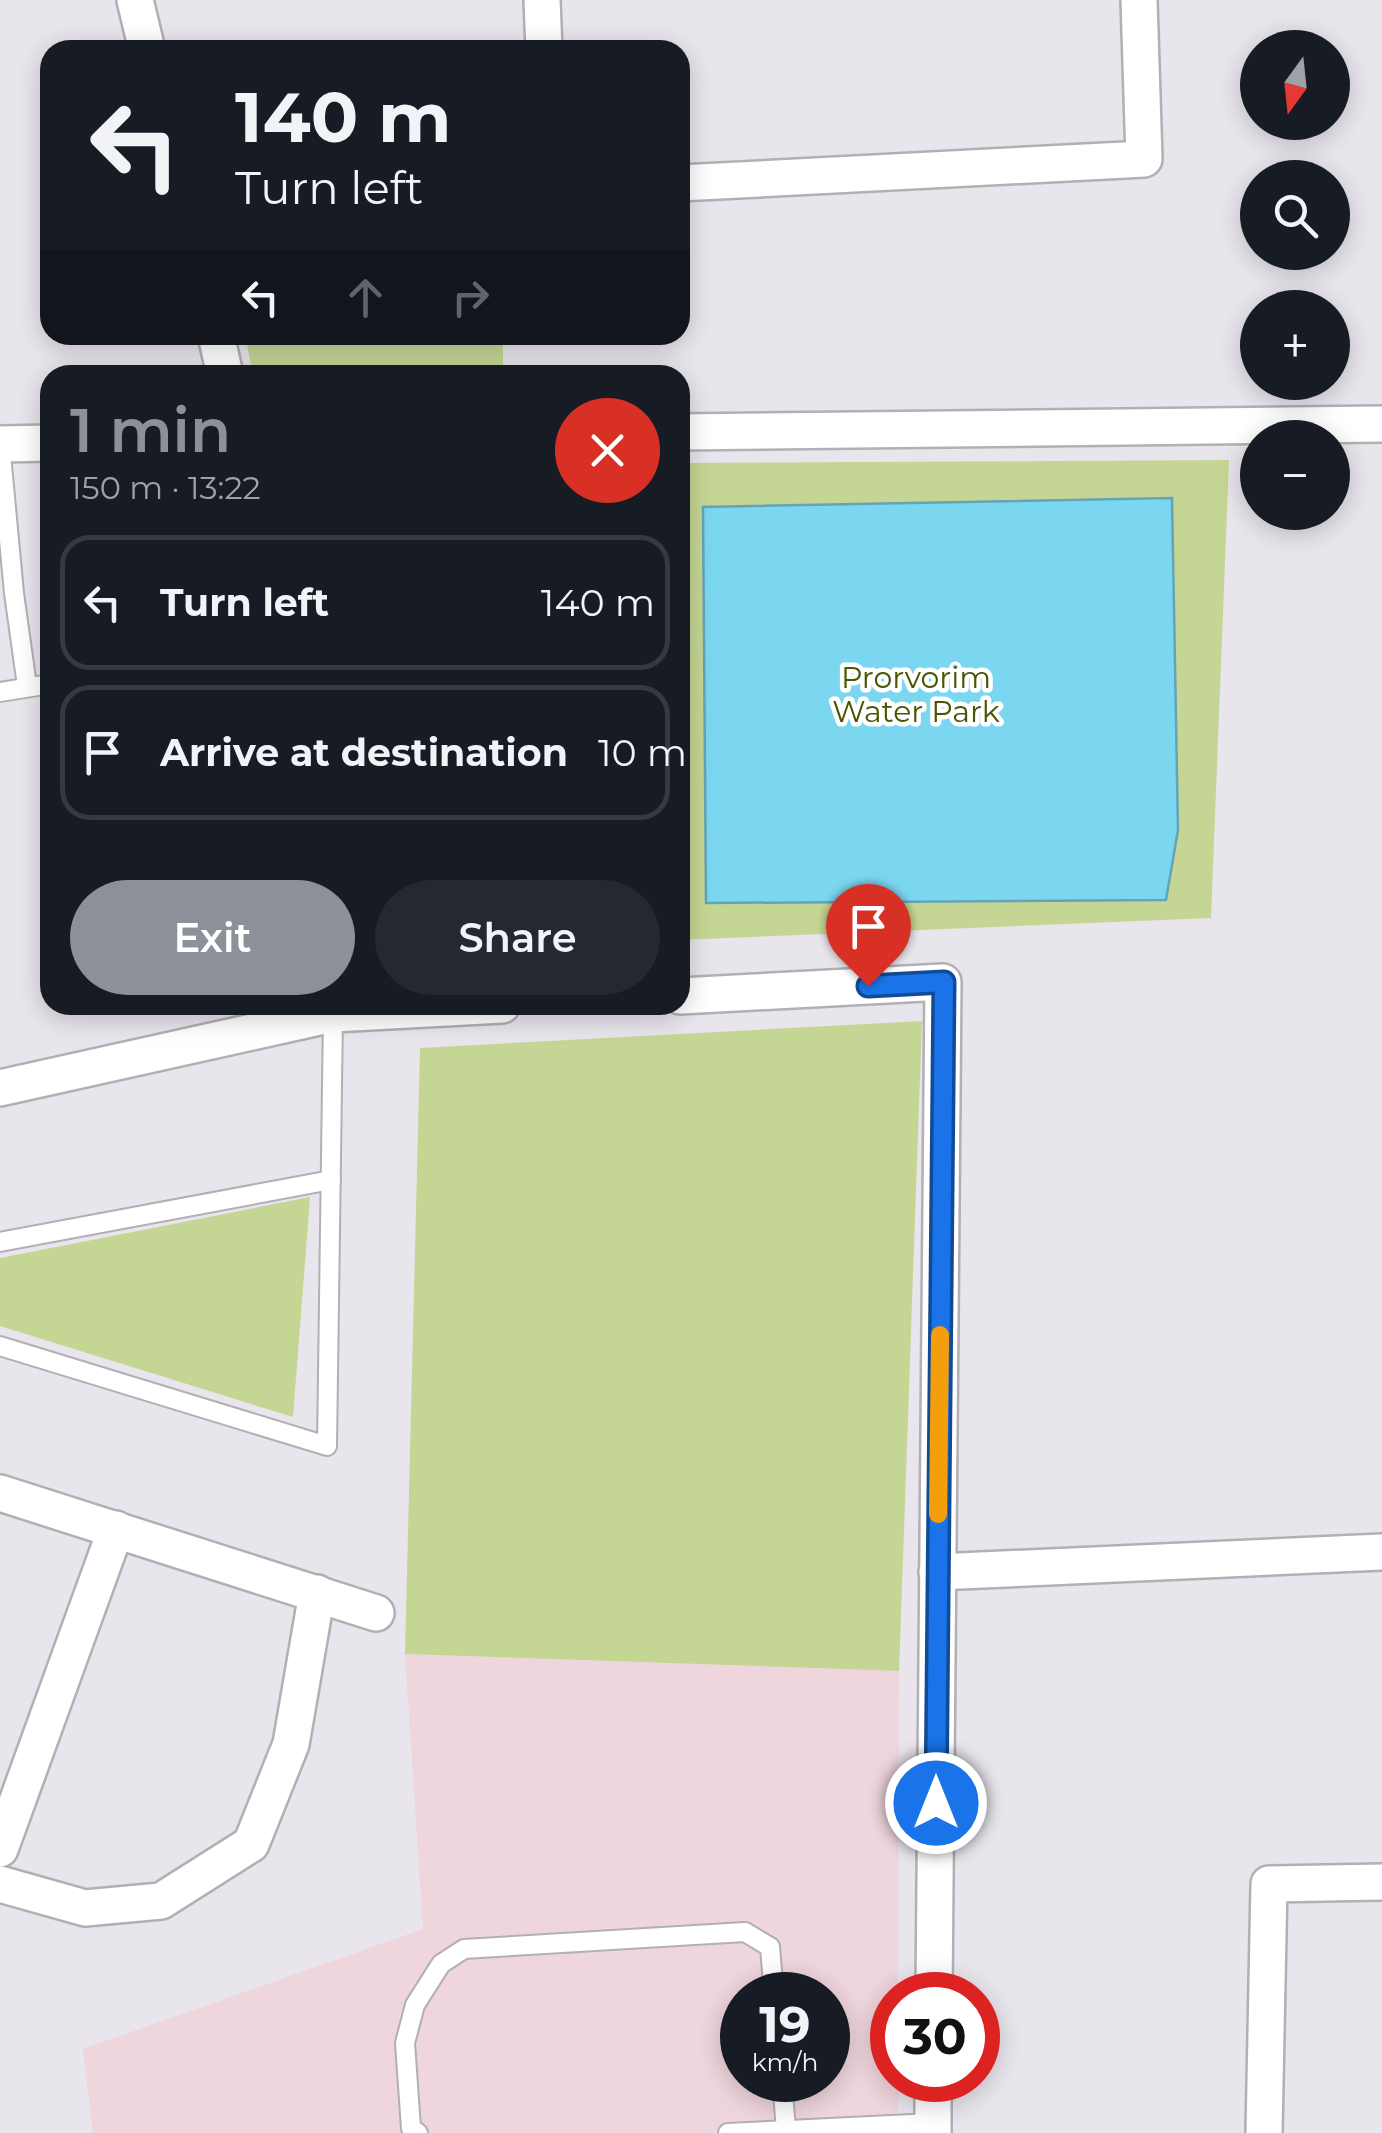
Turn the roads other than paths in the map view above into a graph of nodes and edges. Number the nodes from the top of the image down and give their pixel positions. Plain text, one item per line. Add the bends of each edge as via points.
1 (135, 0) edge
2 (542, 0) edge
3 (1139, 0) edge
4 (145, 40) edge
5 (544, 40) edge
6 (690, 183) edge
7 (1382, 424) edge
8 (690, 432) edge
9 (40, 443) edge
10 (0, 444) edge
11 (7, 593) edge
12 (40, 685) edge
13 (27, 686) junction
14 (0, 692) edge
15 (690, 995) edge
16 (307, 1015) edge
17 (332, 1015) edge
18 (0, 1088) edge
19 (331, 1180) junction
20 (0, 1242) edge
21 (0, 1346) edge
22 (0, 1493) edge
23 (116, 1529) junction
24 (1382, 1552) edge
25 (937, 1572) junction
26 (316, 1593) junction
27 (376, 1613) dead end
28 (0, 1849) edge
29 (1382, 1882) edge
30 (0, 1884) edge
31 (772, 1972) edge
32 (934, 1972) edge
33 (784, 2102) edge
34 (934, 2102) edge
35 (933, 2128) edge
36 (786, 2130) junction
37 (418, 2133) edge
38 (728, 2133) edge
39 (1264, 2133) edge

1 - 4 street
2 - 5 street
3 - 6 street via 1144,158
7 - 8 street
9 - 10 street
10 - 11 lane
11 - 13 lane
12 - 13 lane
13 - 14 lane
15 - 25 street via 944,982
16 - 18 street
17 - 19 lane
19 - 20 lane
19 - 21 lane via 328,1446
22 - 23 street
23 - 26 street
23 - 28 street
24 - 25 street
25 - 32 street
26 - 27 street
26 - 30 street via 291,1744 251,1844 161,1900 84,1908
29 - 39 street via 1268,1884
31 - 37 lane via 770,1947 745,1932 464,1949 441,1964 415,2005 405,2043 411,2128
33 - 36 lane
34 - 35 street
35 - 36 lane
36 - 38 lane

